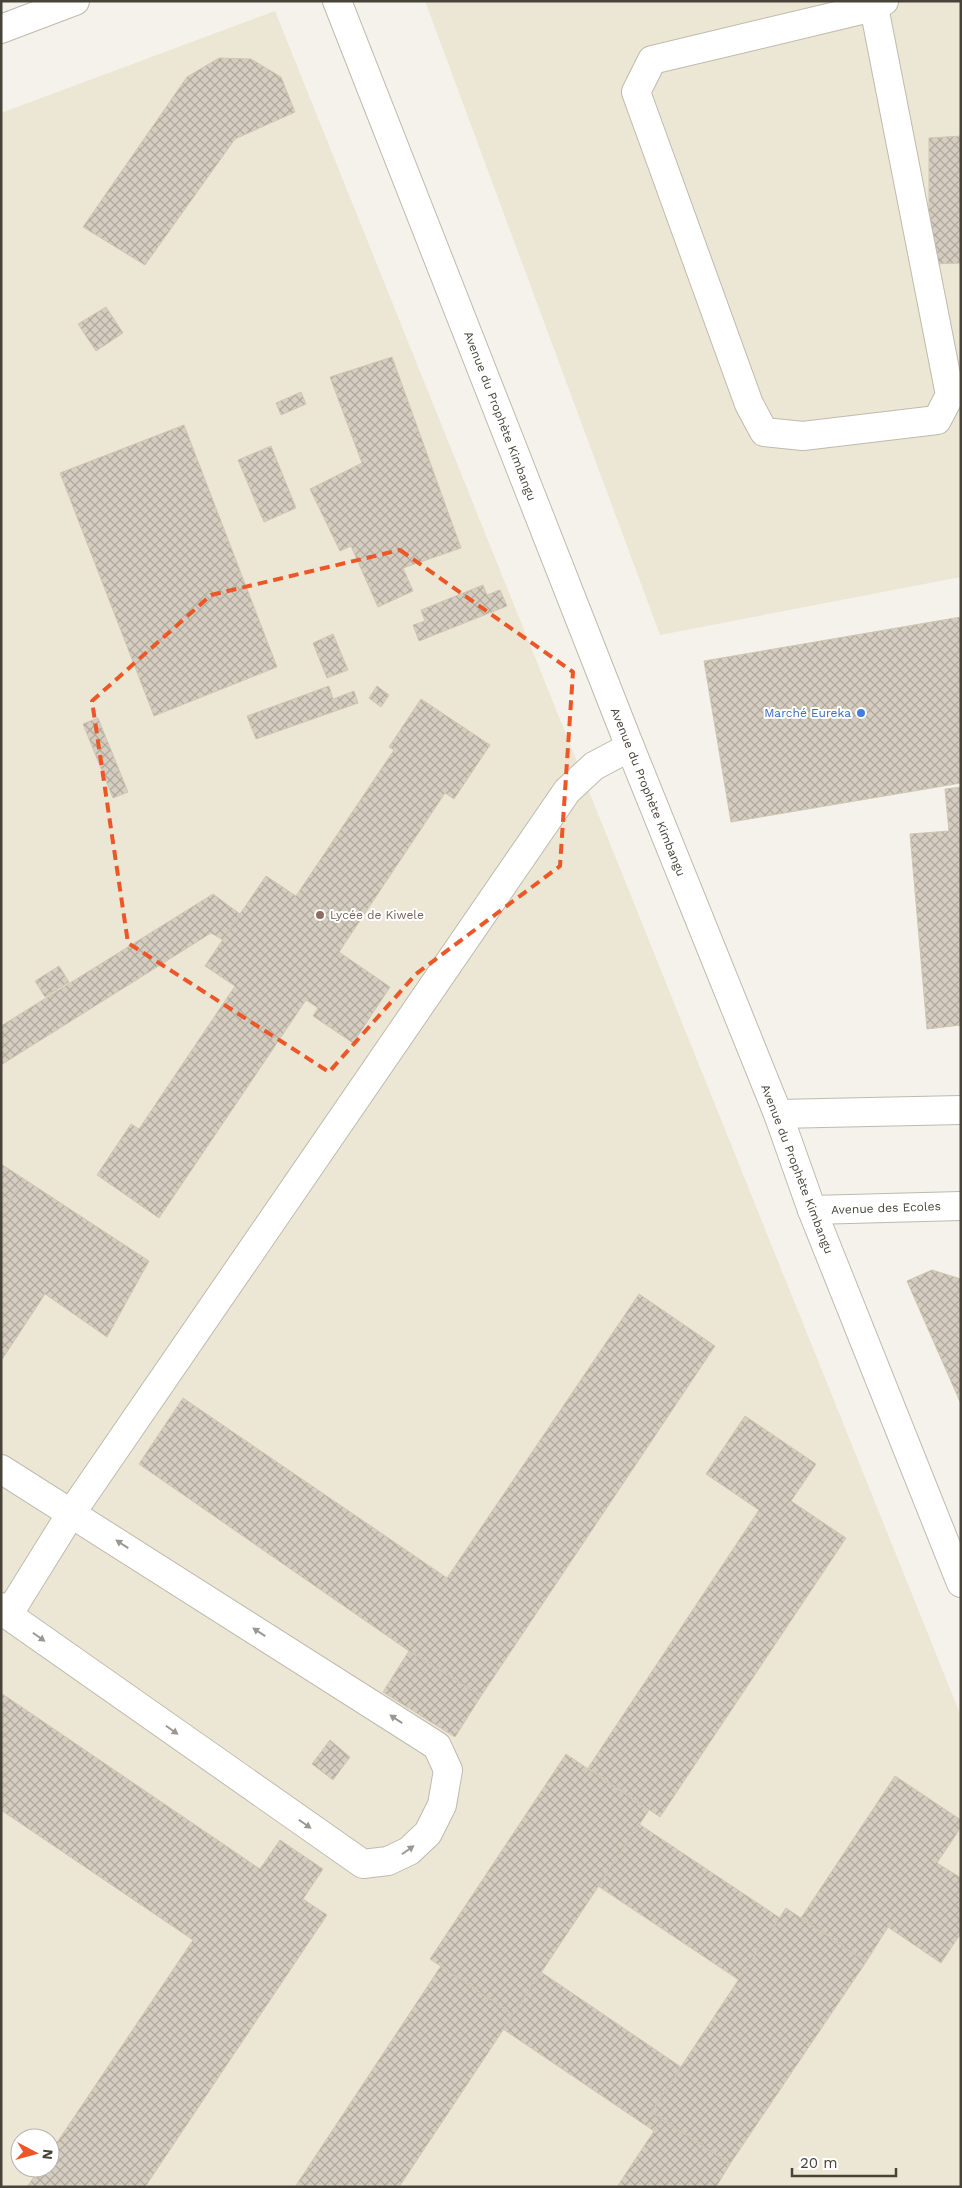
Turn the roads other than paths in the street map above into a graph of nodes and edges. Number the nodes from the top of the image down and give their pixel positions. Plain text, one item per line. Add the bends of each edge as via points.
1 (75, 1) edge
2 (338, 1) edge
3 (879, 4) edge
4 (1, 29) edge
5 (630, 748) junction
6 (961, 1110) edge
7 (778, 1114) junction
8 (961, 1206) edge
9 (812, 1210) junction
10 (1, 1469) edge
11 (72, 1512) junction
12 (951, 1534) edge
13 (961, 1583) edge
14 (5, 1611) edge

1 - 4 street
2 - 5 street, Avenue du Prophète Kimbangu
3 - 3 street via 652,60 636,92 749,404 764,432 803,436 937,420 950,395
5 - 7 street, Avenue du Prophète Kimbangu
5 - 11 street via 594,766 567,792
6 - 7 street
7 - 9 street, Avenue du Prophète Kimbangu
8 - 9 street, Avenue des Ecoles
9 - 12 street, Avenue du Prophète Kimbangu
10 - 11 street
11 - 14 street
14 -> 11 street via 363,1864 388,1861 409,1851 428,1833 442,1805 448,1770 437,1746
12 - 13 street, Avenue du Prophète Kimbangu

